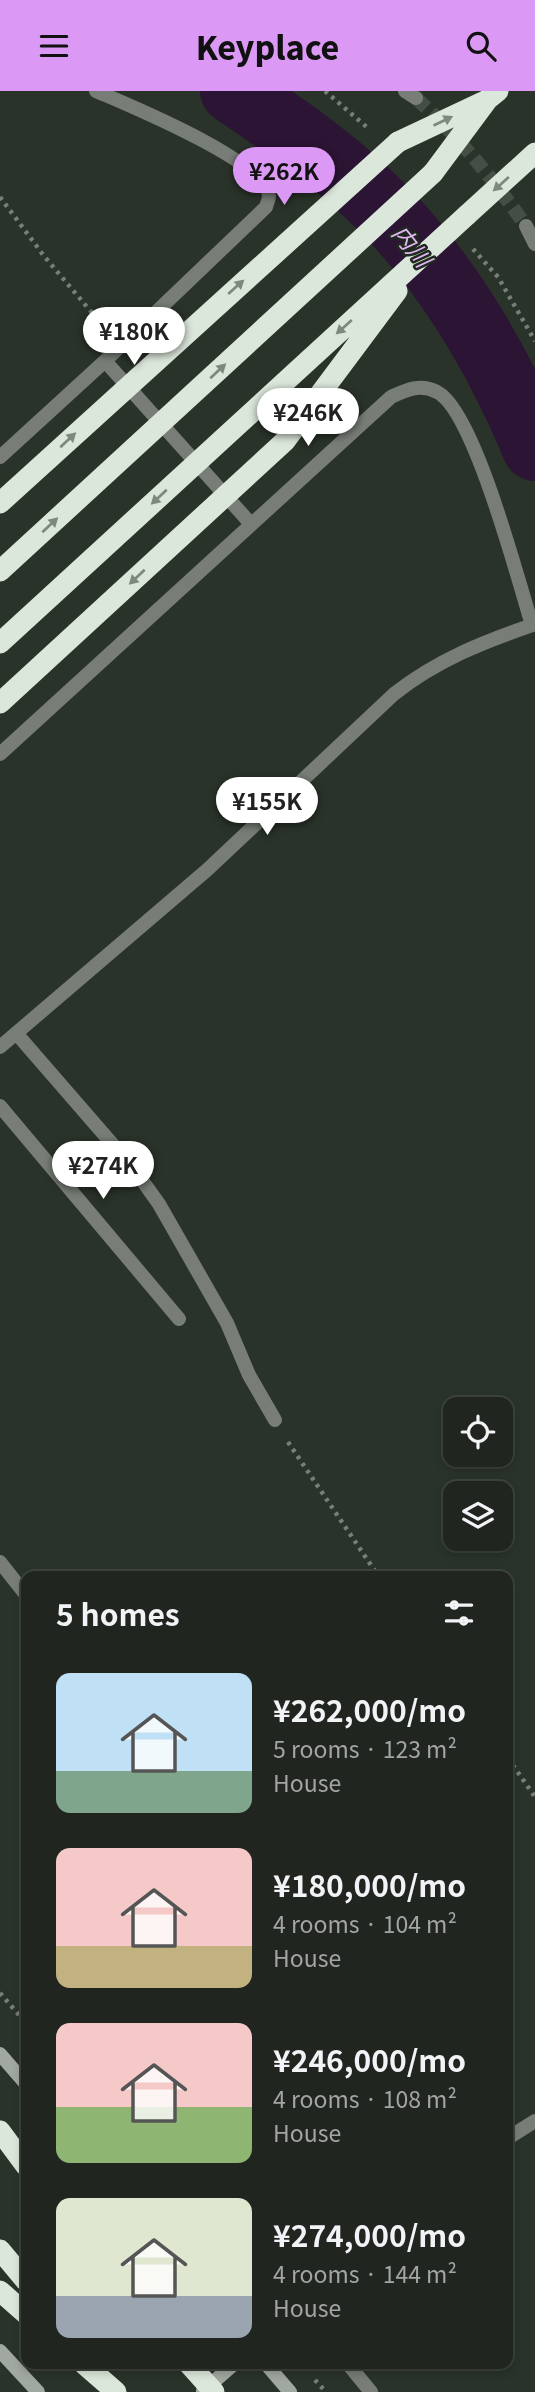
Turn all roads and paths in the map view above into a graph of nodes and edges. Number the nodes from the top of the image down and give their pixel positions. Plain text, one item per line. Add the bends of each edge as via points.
1 (96, 91) edge
2 (493, 95) edge
3 (535, 153) edge
4 (0, 197) edge
5 (526, 226) tunnel mouth
6 (535, 244) edge
7 (426, 253) junction
8 (120, 347) junction
9 (105, 361) junction
10 (0, 457) edge
11 (0, 503) edge
12 (251, 524) junction
13 (0, 571) edge
14 (534, 624) edge
15 (0, 643) edge
16 (0, 703) edge
17 (0, 754) edge
18 (16, 1033) junction
19 (0, 1047) edge
20 (0, 1106) edge
21 (179, 1319) dead end
22 (275, 1420) joint
23 (0, 1562) edge
24 (375, 1571) edge
25 (21, 1589) edge
26 (513, 1765) edge
27 (535, 1797) edge
28 (0, 1993) edge
29 (21, 2017) edge
30 (0, 2054) edge
31 (21, 2078) edge
32 (535, 2120) edge
33 (0, 2130) edge
34 (513, 2135) edge
35 (0, 2150) edge
36 (21, 2159) edge
37 (21, 2174) edge
38 (0, 2250) edge
39 (21, 2275) edge
40 (0, 2291) edge
41 (21, 2310) edge
42 (0, 2351) edge
43 (90, 2369) edge
44 (101, 2369) edge
45 (193, 2369) edge
46 (228, 2369) edge
47 (270, 2369) edge
48 (352, 2369) edge
49 (38, 2392) edge
50 (116, 2392) edge
51 (121, 2392) edge
52 (202, 2392) edge
53 (214, 2392) edge
54 (289, 2392) edge
55 (371, 2392) edge

1 - 8 street via 214,145 263,183 269,196 266,207
11 -> 2 highway, bridge via 398,142
13 -> 2 highway, bridge via 433,173
3 -> 7 highway, bridge
4 - 8 path
5 - 6 street
7 -> 15 highway, bridge
7 -> 16 highway, bridge via 285,441
8 - 9 street
9 - 10 street
9 - 12 street
12 - 14 street via 391,397 412,387 437,391 456,409 478,457
12 - 17 street
14 - 18 street via 423,671 207,870
18 - 19 street
18 - 22 street via 159,1204 227,1323
20 - 21 street
22 - 24 path
23 - 25 street
26 - 27 path
28 - 29 path
30 - 31 main road
32 - 34 street
33 - 36 highway
35 - 37 highway
38 - 39 highway
40 - 41 highway
42 - 49 main road
43 - 50 highway
44 - 51 highway
45 - 53 highway, bridge
46 - 52 main road
47 - 54 main road
48 - 55 street

